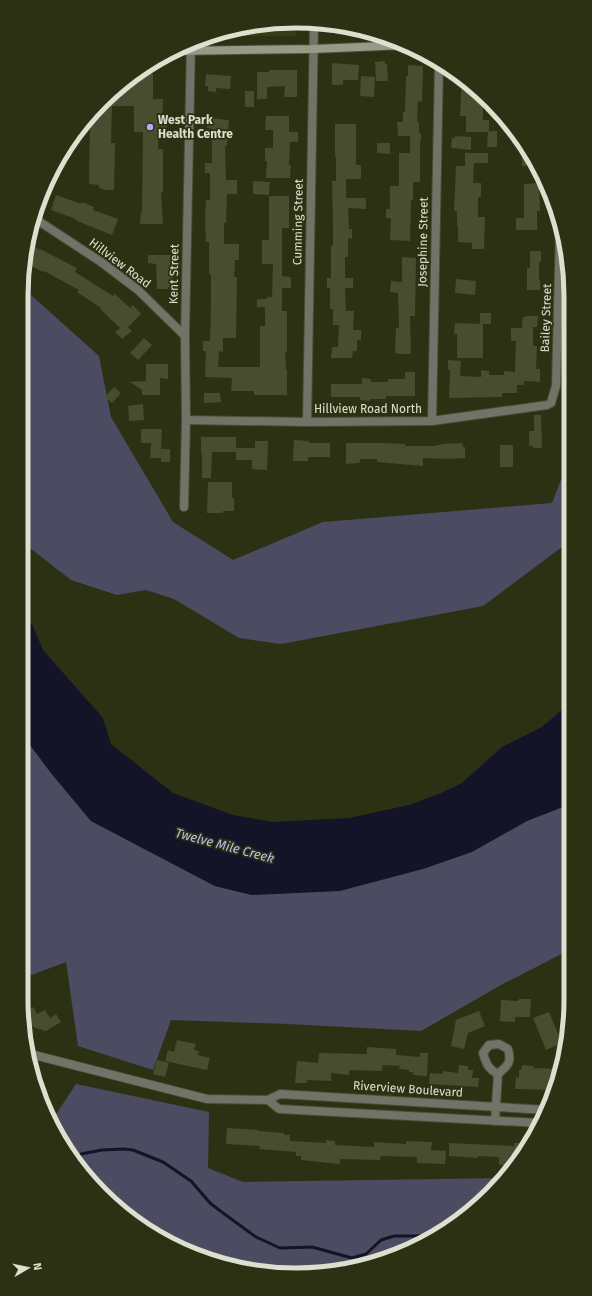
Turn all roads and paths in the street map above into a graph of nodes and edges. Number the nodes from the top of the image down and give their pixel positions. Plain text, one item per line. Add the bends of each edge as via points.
1 (314, 29) edge
2 (392, 46) edge
3 (313, 49) junction
4 (187, 51) edge
5 (191, 51) junction
6 (439, 69) edge
7 (39, 221) edge
8 (560, 247) edge
9 (185, 336) junction
10 (549, 404) joint
11 (186, 420) junction
12 (432, 421) junction
13 (307, 422) junction
14 (184, 507) dead end
15 (34, 1055) edge
16 (498, 1074) dead end
17 (360, 1098) junction
18 (268, 1100) junction
19 (496, 1107) junction
20 (541, 1110) edge
21 (359, 1114) junction
22 (495, 1121) junction
23 (534, 1124) edge

1 - 3 street, Cumming Street
2 - 3 main road
3 - 5 main road
3 - 13 street, Cumming Street
4 - 5 main road
5 - 9 street, Kent Street
6 - 12 street, Josephine Street
7 - 9 street, Hillview Road via 138,290
8 - 10 street, Bailey Street via 556,386
9 - 11 street, Kent Street
10 - 12 street, Hillview Road North
11 - 13 street, Hillview Road North
11 - 14 street, Kent Street
12 - 13 street, Hillview Road North
15 - 18 street, Riverview Boulevard via 207,1099
16 - 19 street
17 - 18 street, Riverview Boulevard via 280,1094
17 - 19 street, Riverview Boulevard
17 - 21 street
18 - 21 street, Riverview Boulevard via 279,1109
19 - 20 street, Riverview Boulevard
19 - 22 street
21 - 22 street, Riverview Boulevard
22 - 23 street, Riverview Boulevard

